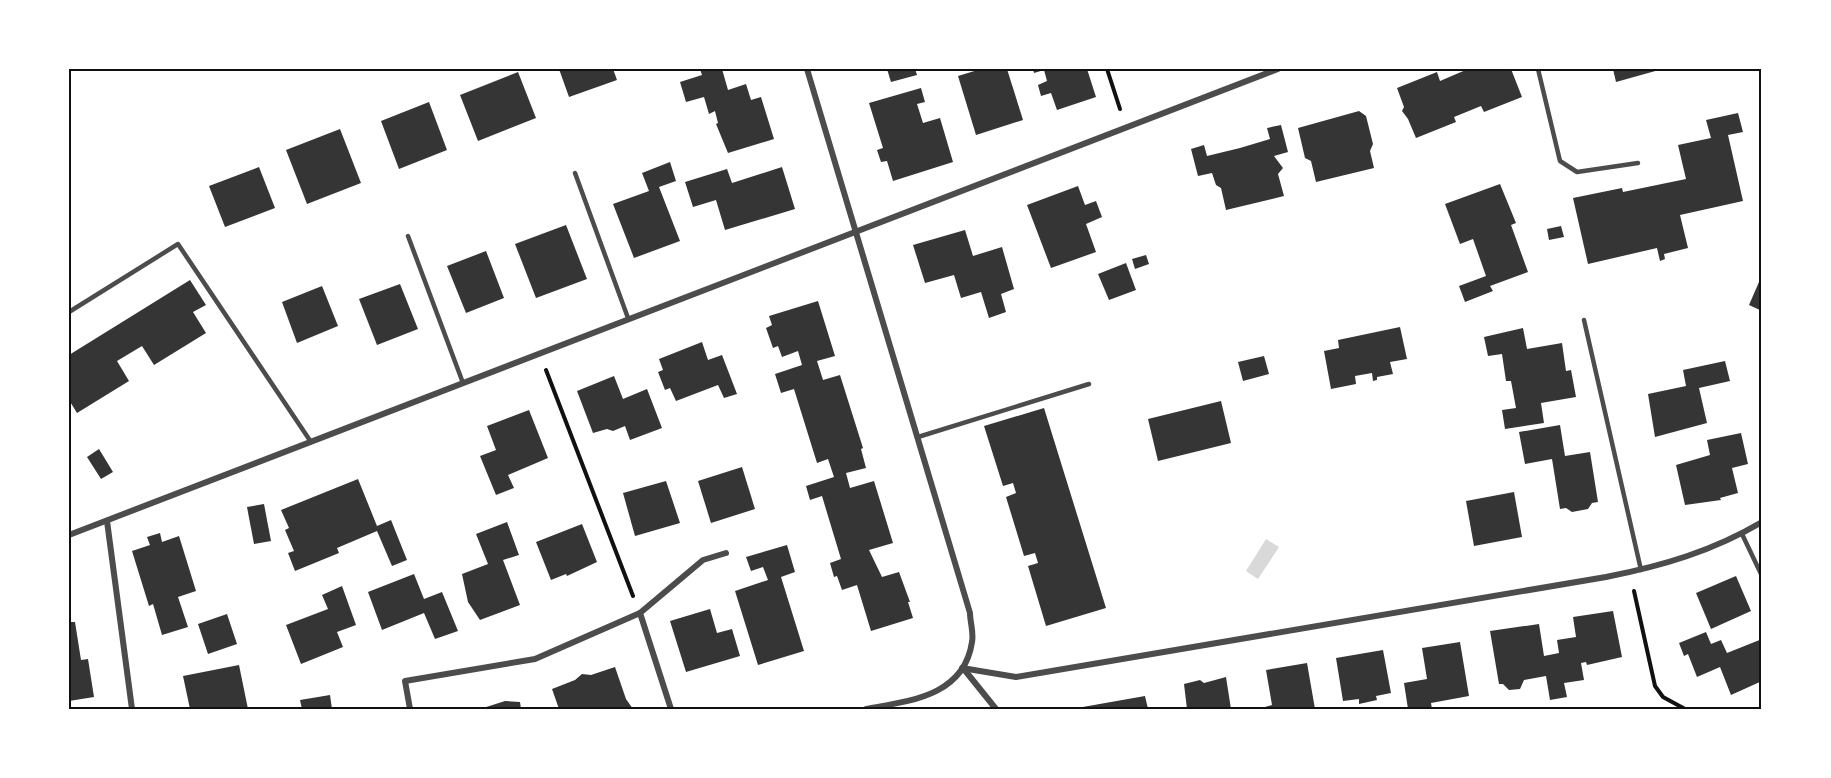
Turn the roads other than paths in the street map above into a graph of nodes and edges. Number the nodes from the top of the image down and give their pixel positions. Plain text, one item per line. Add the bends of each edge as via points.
1 (807, 69) edge
2 (1278, 69) edge
3 (1538, 69) edge
4 (1638, 163) dead end
5 (575, 173) dead end
6 (856, 230) junction
7 (408, 236) dead end
8 (69, 312) edge
9 (628, 318) junction
10 (1584, 320) dead end
11 (464, 383) junction
12 (1089, 384) dead end
13 (918, 437) junction
14 (311, 442) junction
15 (107, 521) junction
16 (1762, 522) edge
17 (1742, 534) junction
18 (69, 535) edge
19 (726, 553) dead end
20 (1641, 570) junction
21 (1762, 576) edge
22 (640, 613) junction
23 (962, 668) junction
24 (132, 709) edge
25 (410, 709) edge
26 (671, 709) edge
27 (866, 709) edge
28 (996, 709) edge

1 - 6 street
2 - 6 street
3 - 4 lane via 1560,161 1577,172
5 - 9 lane
6 - 9 street
6 - 13 street
7 - 11 lane
8 - 14 lane via 178,244
9 - 11 street
10 - 20 lane
11 - 14 street
12 - 13 lane
13 - 23 street via 969,614 972,641
14 - 15 street
15 - 18 street
15 - 24 street
16 - 17 street
17 - 20 street via 1674,563
17 - 21 lane
19 - 22 street via 703,560
20 - 23 street via 1016,677
22 - 25 street via 535,659 405,681
22 - 26 street
23 - 27 street via 942,690
23 - 28 street

